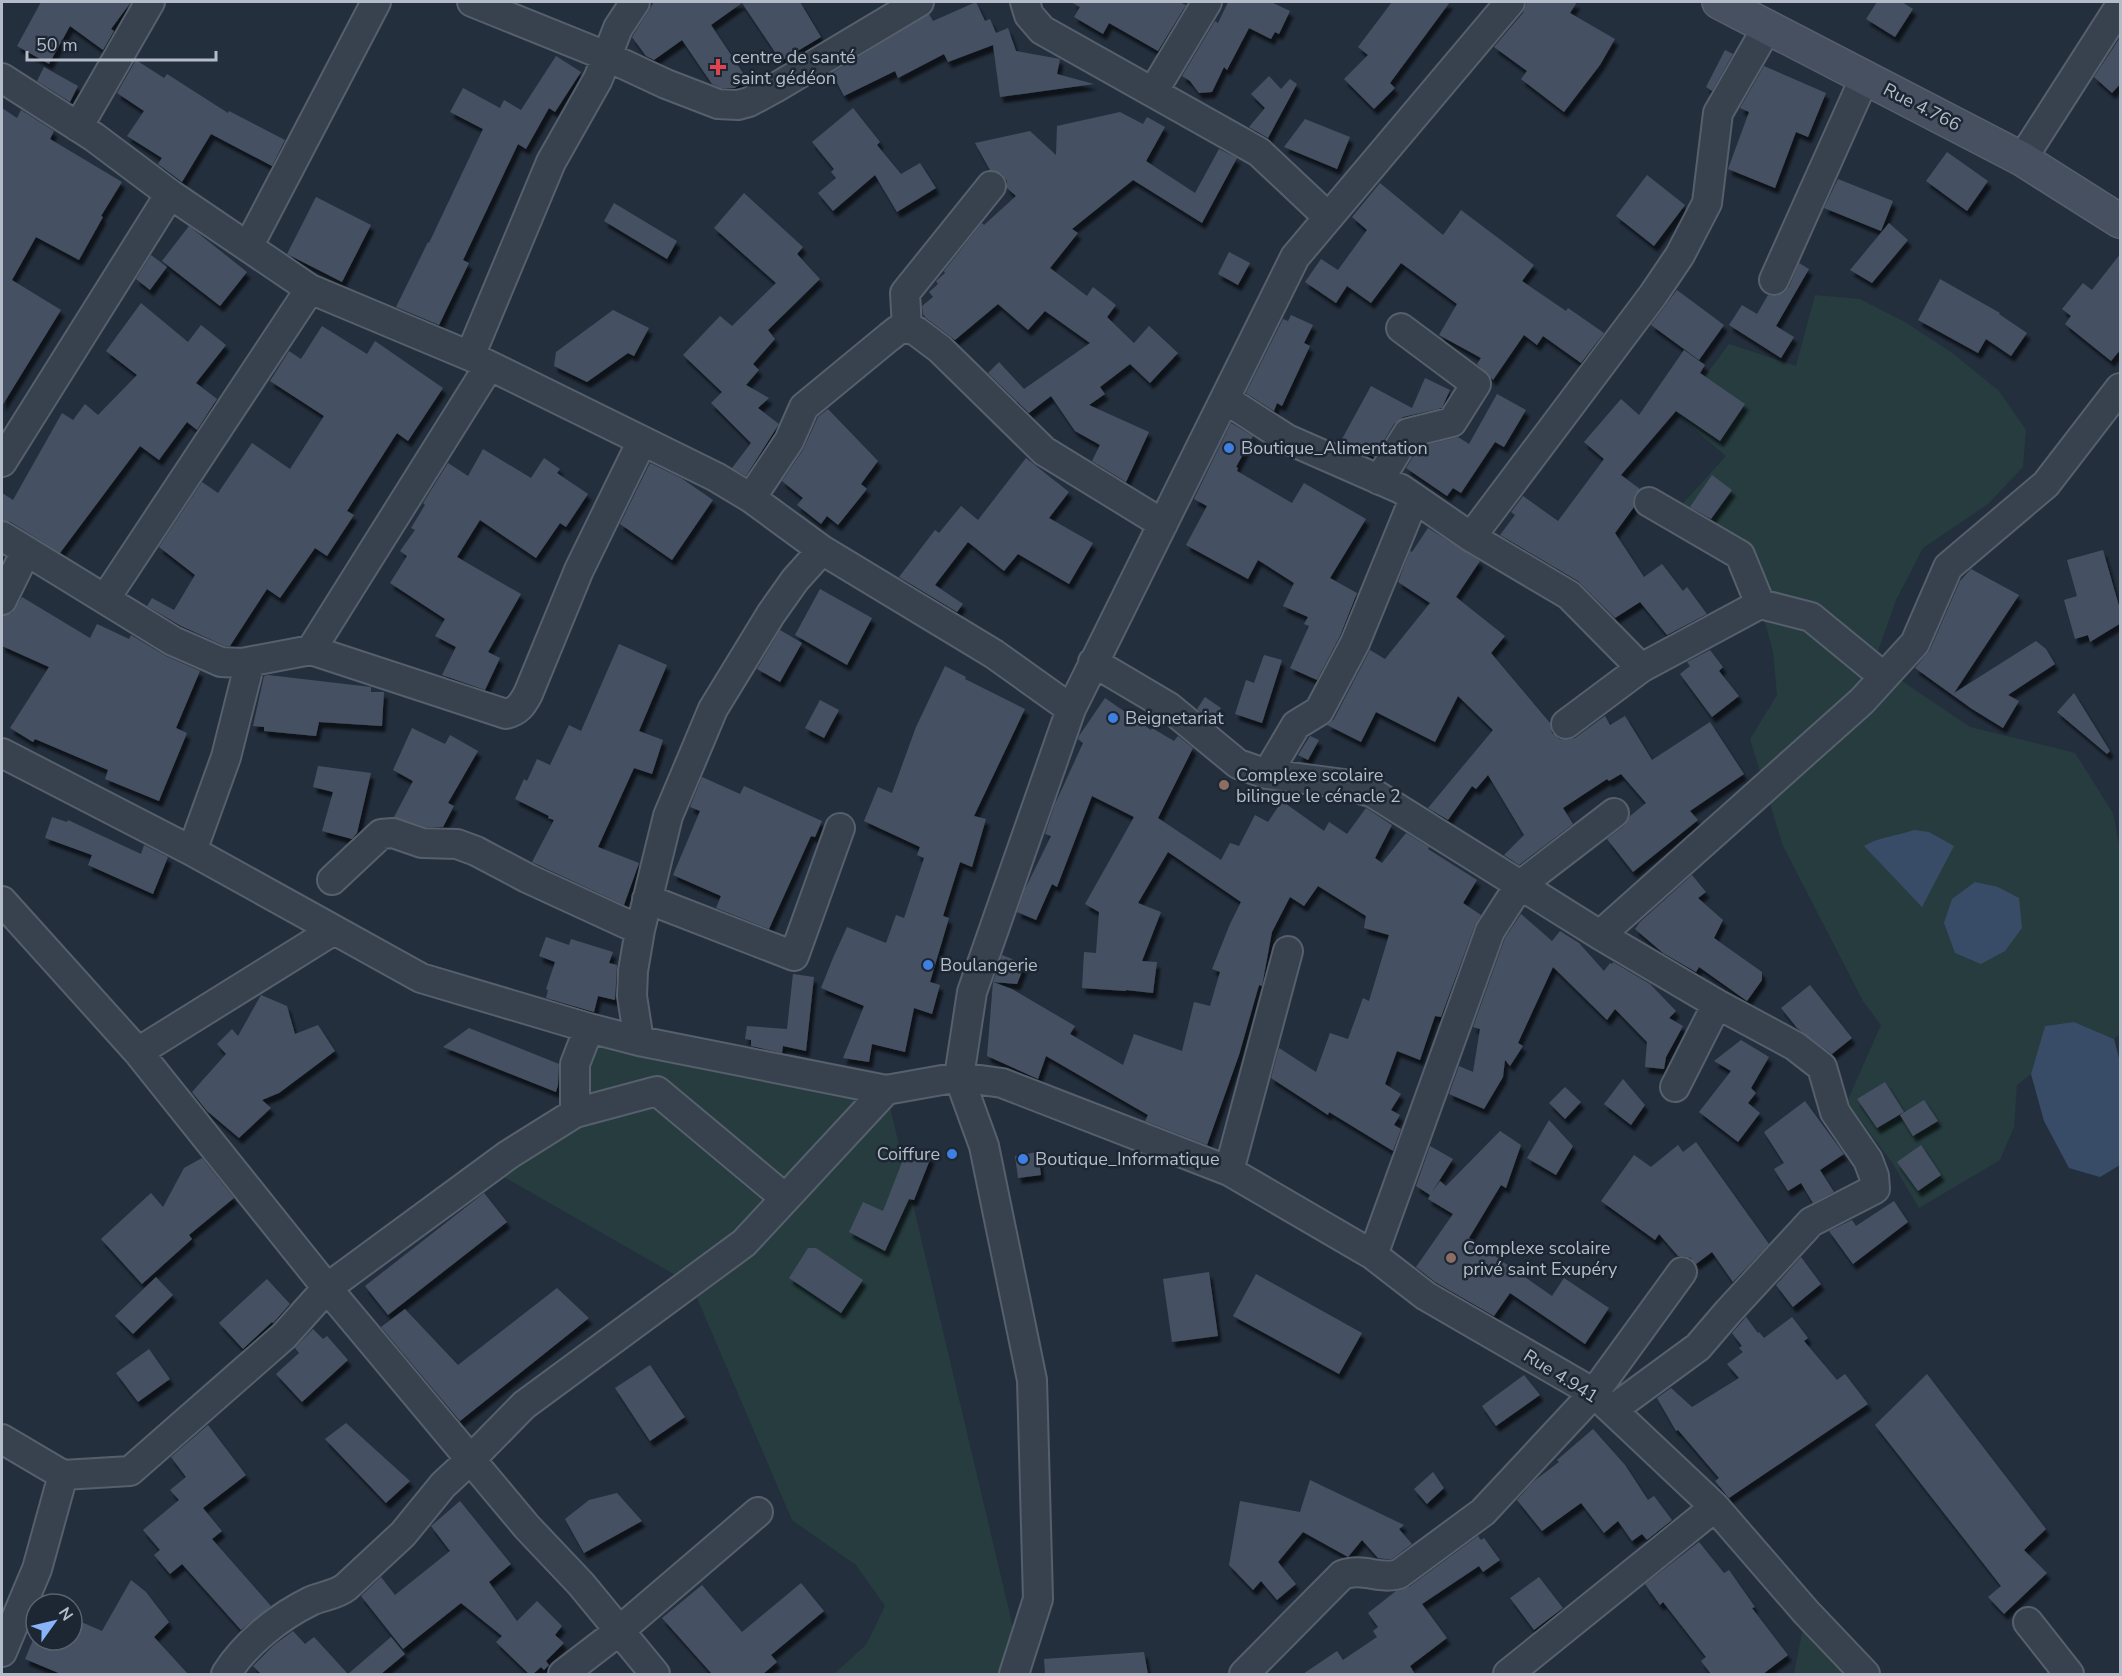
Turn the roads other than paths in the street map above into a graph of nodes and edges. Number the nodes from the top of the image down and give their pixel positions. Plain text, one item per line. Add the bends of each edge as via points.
1 (150, 2) edge
2 (376, 2) edge
3 (472, 2) edge
4 (635, 2) edge
5 (920, 2) edge
6 (1025, 2) edge
7 (1207, 2) edge
8 (1510, 2) edge
9 (1719, 2) edge
10 (2121, 6) edge
11 (1767, 26) junction
12 (606, 56) junction
13 (1865, 77) junction
14 (2, 78) edge
15 (1153, 92) junction
16 (78, 127) junction
17 (2022, 159) junction
18 (991, 186) dead end
19 (171, 194) junction
20 (1328, 218) junction
21 (2121, 221) edge
22 (248, 246) junction
23 (1774, 280) dead end
24 (310, 289) junction
25 (907, 328) junction
26 (1401, 328) dead end
27 (479, 361) junction
28 (2121, 388) edge
29 (1225, 399) junction
30 (642, 441) junction
31 (2, 462) edge
32 (1379, 480) junction
33 (751, 498) junction
34 (1414, 498) junction
35 (1649, 502) dead end
36 (1163, 524) junction
37 (2, 536) edge
38 (1472, 537) junction
39 (822, 550) junction
40 (26, 551) junction
41 (105, 599) junction
42 (2, 600) edge
43 (1760, 604) junction
44 (311, 650) junction
45 (250, 662) junction
46 (1093, 662) junction
47 (1641, 668) junction
48 (1884, 677) junction
49 (1071, 709) junction
50 (1566, 724) dead end
51 (2, 753) edge
52 (1267, 774) junction
53 (1614, 813) dead end
54 (840, 828) dead end
55 (192, 851) junction
56 (332, 880) dead end
57 (1519, 886) junction
58 (647, 899) junction
59 (2, 901) edge
60 (334, 930) junction
61 (640, 930) junction
62 (1600, 935) junction
63 (1288, 951) dead end
64 (1717, 1004) junction
65 (589, 1028) junction
66 (639, 1041) junction
67 (138, 1052) junction
68 (959, 1077) junction
69 (1675, 1087) dead end
70 (886, 1090) junction
71 (575, 1113) junction
72 (1229, 1171) junction
73 (785, 1198) junction
74 (1373, 1256) junction
75 (1682, 1272) dead end
76 (327, 1288) junction
77 (1603, 1402) junction
78 (2, 1439) edge
79 (471, 1459) junction
80 (63, 1475) junction
81 (1715, 1507) junction
82 (758, 1512) dead end
83 (2028, 1622) dead end
84 (619, 1631) junction
85 (2, 1652) edge
86 (226, 1674) edge
87 (563, 1674) edge
88 (655, 1674) edge
89 (1014, 1674) edge
90 (1244, 1674) edge
91 (1508, 1674) edge
92 (1863, 1674) edge
93 (2069, 1674) edge

1 - 16 street
2 - 22 street
3 - 12 street
4 - 12 street
5 - 12 street via 738,105 718,104
6 - 15 street via 1029,15 1042,30
7 - 15 street
8 - 20 street
9 - 11 street, Rue 4.766
10 - 17 street
11 - 13 street, Rue 4.766
11 - 38 street via 1718,113 1707,203 1680,255
12 - 27 street via 598,79 551,162
13 - 17 street, Rue 4.766
13 - 23 street
14 - 16 street
15 - 20 street via 1259,152
16 - 19 street
17 - 21 street, Rue 4.766
18 - 25 street via 905,293
19 - 22 street
19 - 31 street
20 - 29 street via 1295,257
22 - 24 street
24 - 27 street
24 - 41 street
25 - 33 street via 898,330 804,407 789,441
25 - 36 street via 940,349 1044,451
26 - 32 street via 1476,384 1452,423 1408,433
27 - 30 street
27 - 44 street
28 - 48 street via 2046,484 1948,567 1915,643
29 - 32 street via 1287,439
29 - 36 street
30 - 33 street
30 - 44 street via 579,570 528,694 517,710 506,714
32 - 34 street
33 - 39 street
34 - 38 street
34 - 52 street via 1355,643 1320,711 1296,726
35 - 43 street via 1740,555
36 - 46 street
37 - 40 street
38 - 47 street via 1569,595
39 - 49 street via 994,654
39 - 58 street via 771,614 713,709 668,816
40 - 41 street
40 - 42 street
41 - 45 street via 173,641 221,662
43 - 47 street
43 - 48 street via 1811,617
44 - 45 street
45 - 55 street via 226,757
46 - 49 street
46 - 52 street via 1169,707 1238,764
47 - 50 street
48 - 62 street
49 - 68 street via 972,992
51 - 55 street
52 - 57 street via 1344,784 1373,793
53 - 57 street
54 - 58 street via 794,956
55 - 60 street
56 - 61 street via 381,834 393,833 422,843 457,844 476,851
57 - 62 street
57 - 74 street via 1490,932
58 - 61 street
59 - 67 street
60 - 65 street via 421,978
60 - 67 street
61 - 66 street via 632,996
62 - 64 street
63 - 72 street
64 - 69 street
64 - 77 street via 1795,1046 1822,1067 1835,1112 1869,1160 1875,1189 1811,1222 1698,1347
65 - 66 street
65 - 71 street via 575,1064
66 - 70 street
67 - 76 street
68 - 70 street, Rue 4.941
68 - 72 street, Rue 4.941 via 1002,1083
68 - 89 street via 984,1146 1032,1380 1038,1599
70 - 73 street
71 - 73 street via 657,1091
71 - 76 street via 508,1155
72 - 74 street, Rue 4.941
73 - 79 street via 744,1243 524,1405
74 - 77 street, Rue 4.941 via 1426,1296
75 - 77 street
76 - 79 street
76 - 80 street via 284,1336 130,1471
77 - 81 street, Rue 4.941
77 - 90 street via 1483,1512 1399,1574 1387,1576 1353,1570 1342,1575
78 - 80 street
79 - 84 street
79 - 86 street via 443,1485 403,1534 346,1587 282,1618
80 - 85 street via 37,1569
81 - 91 street
81 - 92 street, Rue 4.941
82 - 84 street
83 - 93 street
84 - 87 street
84 - 88 street

